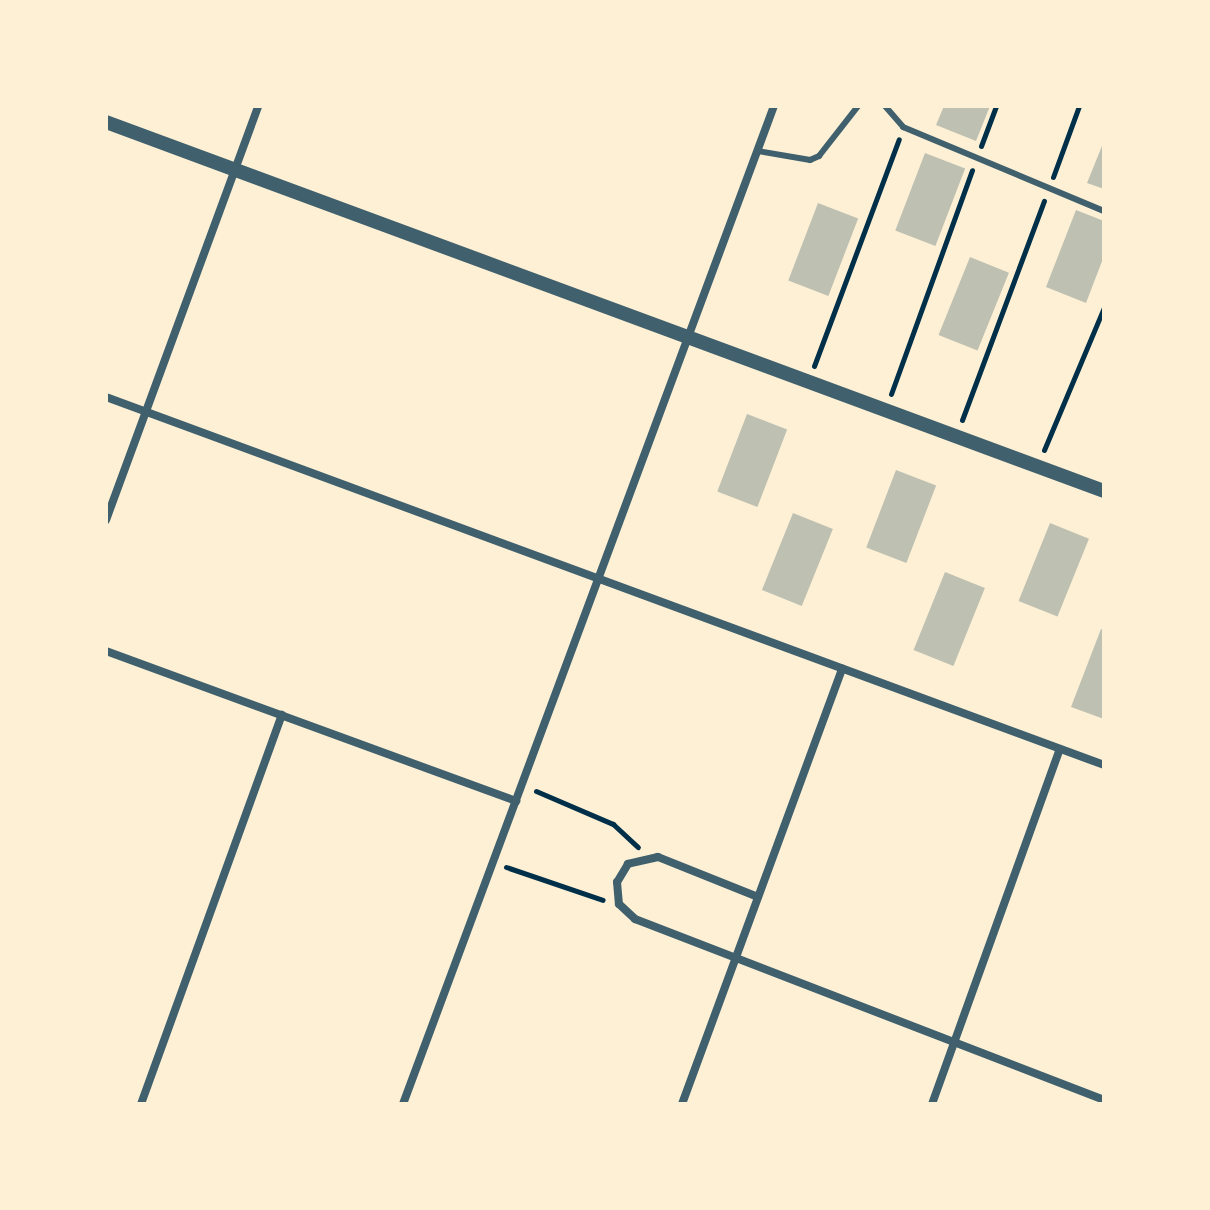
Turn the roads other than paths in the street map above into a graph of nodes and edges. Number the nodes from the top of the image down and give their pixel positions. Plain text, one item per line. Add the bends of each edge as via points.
1 (258, 106) edge
2 (774, 106) edge
3 (858, 106) edge
4 (885, 106) edge
5 (106, 122) edge
6 (758, 151) junction
7 (235, 170) junction
8 (1104, 211) edge
9 (689, 337) junction
10 (106, 397) edge
11 (146, 412) junction
12 (1104, 491) edge
13 (106, 520) edge
14 (599, 579) junction
15 (106, 651) edge
16 (842, 668) junction
17 (282, 715) junction
18 (1060, 749) junction
19 (1104, 765) edge
20 (516, 801) junction
21 (758, 897) junction
22 (734, 961) junction
23 (954, 1043) junction
24 (1104, 1100) edge
25 (141, 1104) edge
26 (403, 1104) edge
27 (682, 1104) edge
28 (932, 1104) edge

1 - 7 street
2 - 6 street
3 - 6 lane via 826,150 810,160
4 - 8 lane via 903,127
5 - 7 street
6 - 9 street
7 - 9 street
7 - 11 street
9 - 12 street
9 - 14 street
10 - 11 street
11 - 13 street
11 - 14 street
14 - 16 street
14 - 20 street
15 - 17 street
16 - 18 street
16 - 21 street
17 - 20 street
17 - 25 street
18 - 19 street
18 - 23 street
20 - 26 street
21 - 22 street
21 - 22 street via 647,856 621,872 619,904 635,919
22 - 23 street
22 - 27 street
23 - 24 street
23 - 28 street

